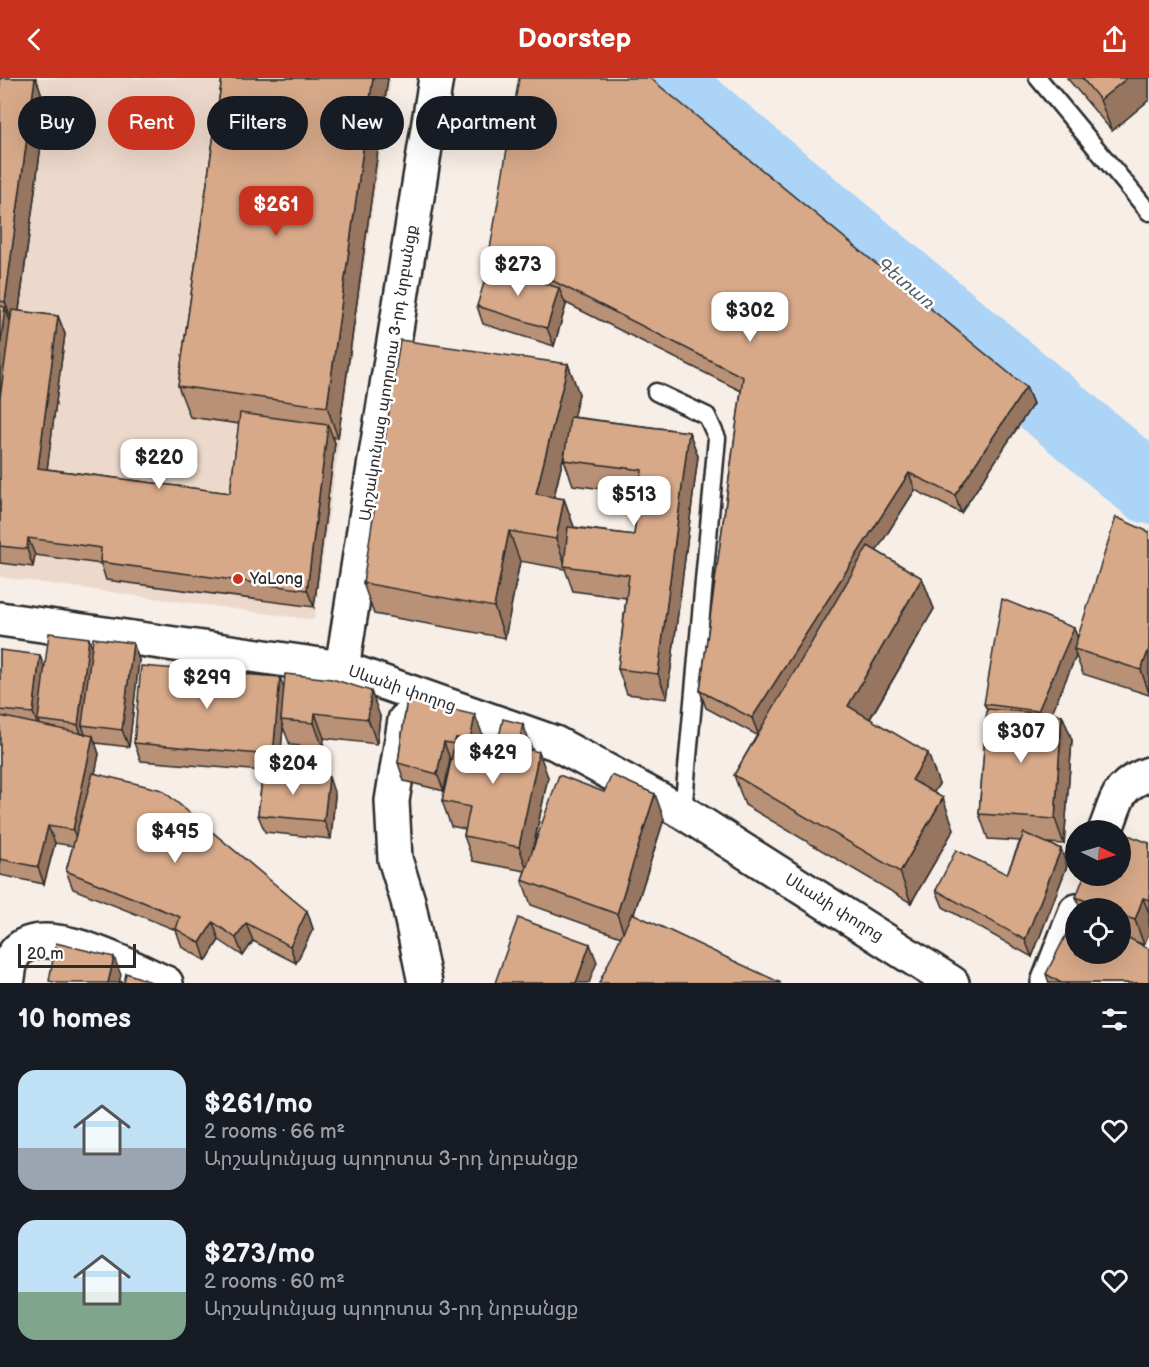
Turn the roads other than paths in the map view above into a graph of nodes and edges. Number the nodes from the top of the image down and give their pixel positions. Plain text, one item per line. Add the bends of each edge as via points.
1 (436, 78) edge
2 (1038, 78) edge
3 (1149, 212) edge
4 (656, 392) dead end
5 (0, 619) edge
6 (342, 668) junction
7 (410, 692) junction
8 (1149, 774) edge
9 (683, 812) junction
10 (1109, 820) edge
11 (1065, 939) edge
12 (8, 983) edge
13 (166, 983) edge
14 (425, 983) edge
15 (952, 983) edge
16 (1048, 983) edge

1 - 6 street, Արշակունյաց պողոտա 3-րդ նրբանցք
2 - 3 lane
4 - 9 lane via 707,416 717,438
5 - 6 street, Սևանի փողոց
6 - 7 street, Սևանի փողոց
7 - 9 street, Սևանի փողոց via 555,744
7 - 14 street via 392,801 395,860
8 - 10 street via 1128,782
9 - 15 street, Սևանի փողոց
11 - 16 street
12 - 13 street via 12,957 23,946 42,940 107,955

